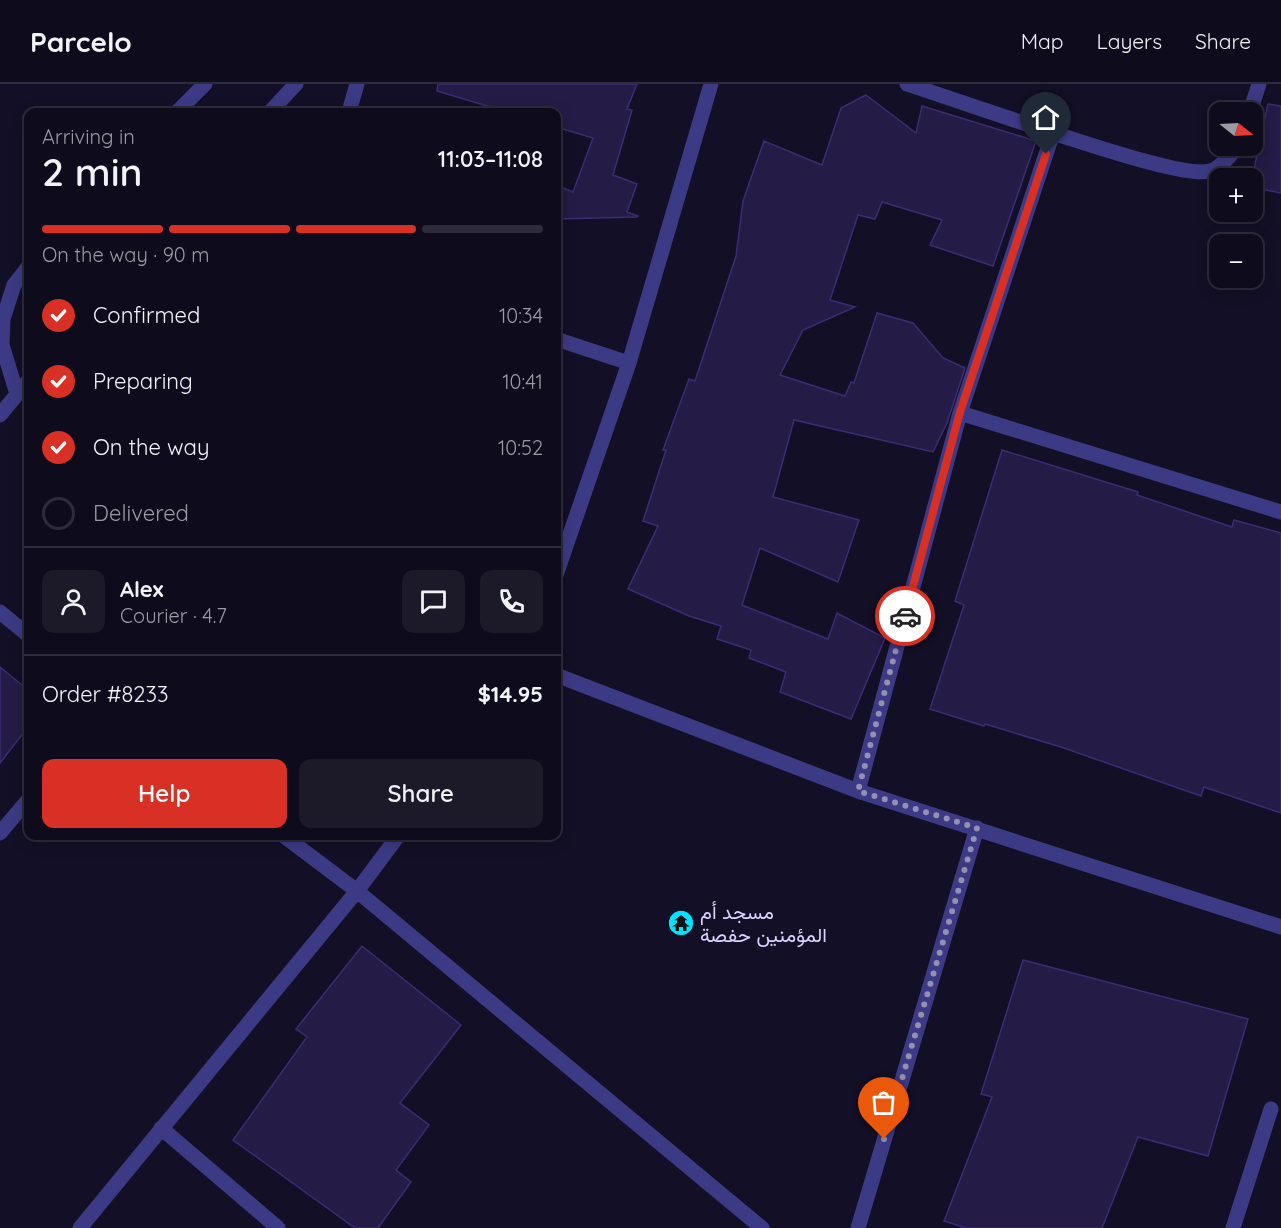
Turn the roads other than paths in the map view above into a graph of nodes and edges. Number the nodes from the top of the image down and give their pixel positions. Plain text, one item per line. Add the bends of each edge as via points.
1 (205, 84) edge
2 (297, 84) edge
3 (357, 84) edge
4 (711, 84) edge
5 (907, 84) edge
6 (1259, 84) edge
7 (1253, 102) edge
8 (181, 108) edge
9 (274, 108) edge
10 (350, 108) edge
11 (1053, 133) junction
12 (1229, 156) edge
13 (24, 272) edge
14 (561, 341) edge
15 (629, 363) junction
16 (24, 386) edge
17 (17, 394) junction
18 (960, 412) junction
19 (0, 415) edge
20 (1281, 512) edge
21 (561, 560) edge
22 (0, 612) edge
23 (24, 632) edge
24 (561, 677) edge
25 (858, 791) junction
26 (24, 805) edge
27 (977, 828) junction
28 (0, 833) edge
29 (289, 840) edge
30 (396, 840) edge
31 (357, 891) junction
32 (1281, 927) edge
33 (1271, 1109) dead end
34 (161, 1128) junction
35 (80, 1228) edge
36 (278, 1228) edge
37 (762, 1228) edge
38 (858, 1228) edge
39 (1233, 1228) edge

1 - 8 street
2 - 9 street
3 - 10 street
4 - 15 street
5 - 11 street
6 - 7 street
11 - 12 street via 1183,171 1211,171
11 - 18 street
13 - 17 street via 14,285 3,319 2,345
14 - 15 street
15 - 21 street
16 - 17 street
17 - 19 street
18 - 20 street
18 - 25 street
22 - 23 street
24 - 25 street
25 - 27 street
26 - 28 street
27 - 32 street
27 - 38 street
29 - 31 street
30 - 31 street
31 - 34 street
31 - 37 street
33 - 39 street
34 - 35 street
34 - 36 street

